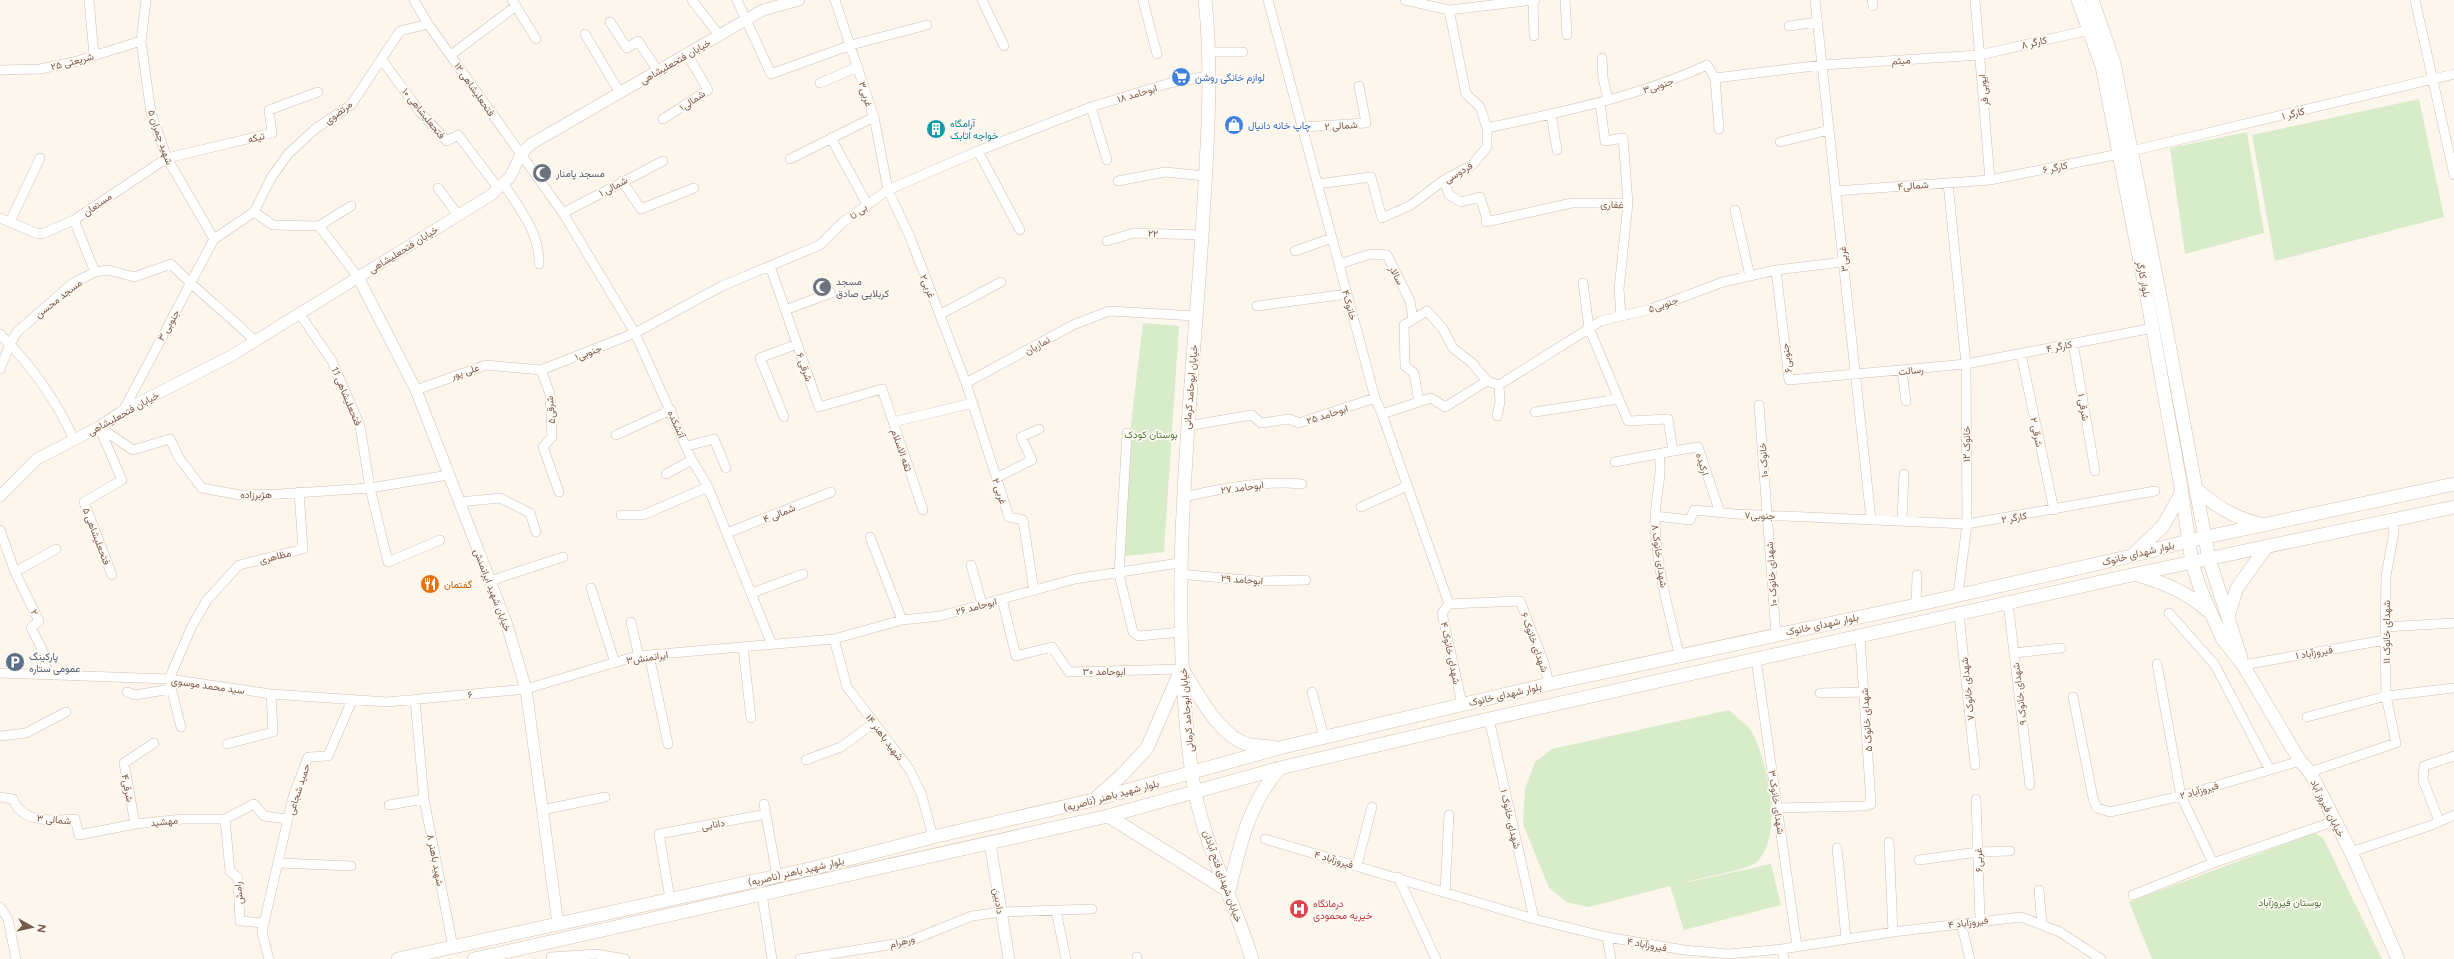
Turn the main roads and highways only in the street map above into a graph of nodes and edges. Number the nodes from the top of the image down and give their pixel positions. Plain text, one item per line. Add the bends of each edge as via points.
1 (1205, 0) edge
2 (2078, 0) edge
3 (2092, 0) edge
4 (2125, 153) junction
5 (2454, 484) edge
6 (2196, 489) junction
7 (2182, 492) junction
8 (2454, 507) edge
9 (2266, 526) junction
10 (2204, 537) junction
11 (2188, 541) junction
12 (2267, 546) junction
13 (2131, 556) junction
14 (2208, 558) junction
15 (2192, 563) junction
16 (2136, 574) junction
17 (2211, 614) junction
18 (2228, 616) junction
19 (2243, 665) junction
20 (1182, 669) junction
21 (1279, 748) junction
22 (1280, 768) junction
23 (1192, 774) junction
24 (1195, 793) junction
25 (1093, 800) junction
26 (1108, 816) junction
27 (1228, 891) junction
28 (398, 959) edge
29 (474, 959) edge
30 (1252, 959) edge
31 (2398, 959) edge

1 - 20 main road, خیابان ابوحامد کرمانی via 1209,52 1205,176 1179,568
2 - 4 main road, بلوار کارگر via 2102,66
3 - 4 main road, بلوار کارگر via 2114,63
4 - 6 main road, بلوار کارگر
4 - 7 main road, بلوار کارگر
5 - 9 main road, بلوار شهدای خانوک
6 - 9 main road via 2227,512 2243,520
6 - 10 main road, بلوار کارگر
7 - 11 main road, بلوار کارگر
7 - 13 main road via 2163,526
8 - 12 main road, بلوار شهدای خانوک
9 - 10 main road, بلوار شهدای خانوک
10 - 11 main road, بلوار شهدای خانوک
10 - 14 main road, بلوار کارگر
11 - 13 main road, بلوار شهدای خانوک
11 - 15 main road, بلوار کارگر
12 - 14 main road, بلوار شهدای خانوک
12 - 18 main road via 2237,588
13 - 21 main road, بلوار شهدای خانوک via 1549,684
14 - 15 main road, بلوار شهدای خانوک
14 - 18 main road, بلوار کارگر
15 - 16 main road, بلوار شهدای خانوک
15 - 17 main road, بلوار کارگر
16 - 17 main road via 2170,585 2196,600
16 - 22 main road, بلوار شهدای خانوک
17 - 19 main road, بلوار کارگر via 2222,638
18 - 19 main road, بلوار کارگر
19 - 31 main road, خیابان فیروز آباد via 2300,761 2310,772 2335,820
20 - 21 main road via 1212,717 1229,733 1248,744
20 - 23 main road, خیابان ابوحامد کرمانی
20 - 25 main road via 1147,748 1122,775
21 - 23 main road, بلوار شهدای خانوک
22 - 24 main road, بلوار شهدای خانوک
22 - 27 main road via 1268,781 1253,810
23 - 24 main road, خیابان ابوحامد کرمانی
23 - 25 main road, بلوار شهید باهنر (ناصریه)
24 - 26 main road, بلوار شهید باهنر (ناصریه)
24 - 27 main road, خیابان شهدای فتح آبادان via 1210,845
25 - 28 main road, بلوار شهید باهنر (ناصریه) via 777,876
26 - 27 main road
26 - 29 main road, بلوار شهید باهنر (ناصریه)
27 - 30 main road, خیابان شهدای فتح آبادان

